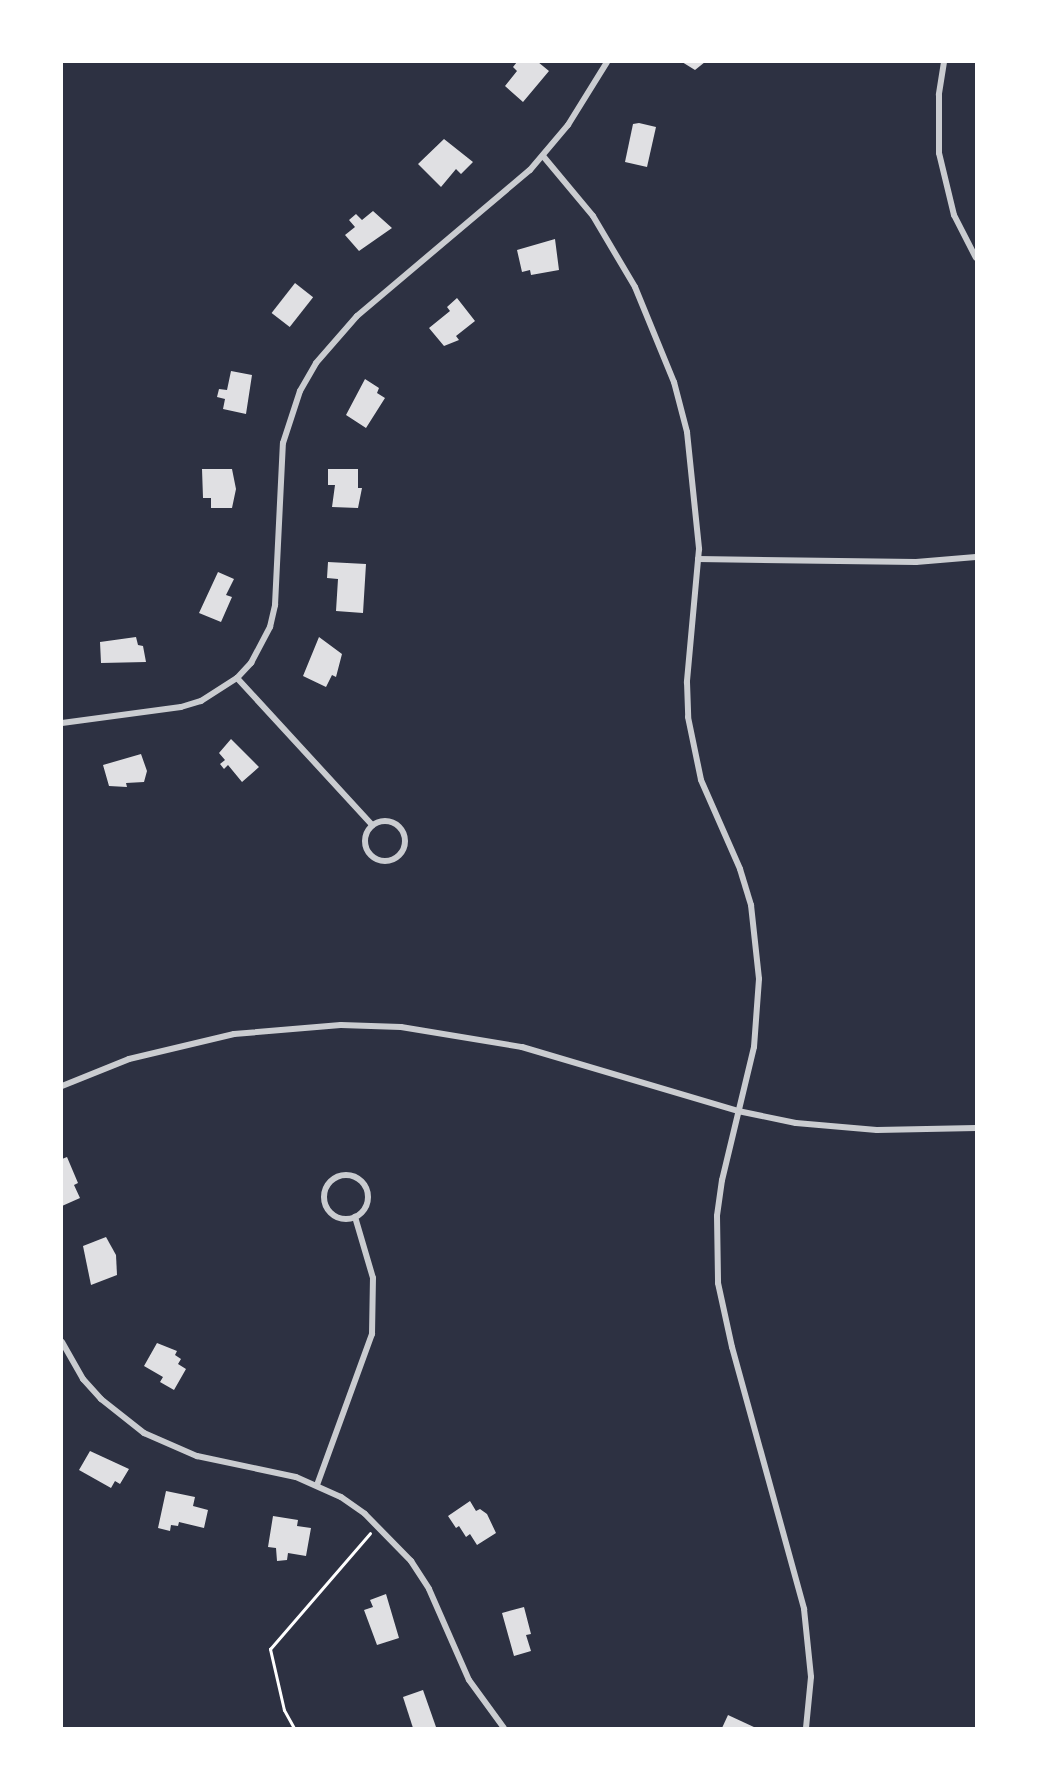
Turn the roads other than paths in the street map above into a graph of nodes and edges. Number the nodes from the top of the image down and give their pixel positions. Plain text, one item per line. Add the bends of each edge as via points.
1 (608, 62) edge
2 (944, 62) edge
3 (543, 156) junction
4 (976, 258) edge
5 (976, 557) edge
6 (698, 559) junction
7 (237, 678) junction
8 (62, 723) edge
9 (372, 825) junction
10 (62, 1086) edge
11 (738, 1111) junction
12 (976, 1128) edge
13 (355, 1217) junction
14 (62, 1342) edge
15 (316, 1485) junction
16 (504, 1728) edge
17 (806, 1728) edge

1 - 3 street
2 - 4 street via 939,95 939,153 954,214
3 - 6 street via 581,200 615,251 657,333 687,432 695,482
3 - 7 street via 504,196 357,316 316,363 300,391 283,443 275,605 270,627 251,663
5 - 6 street via 916,562
6 - 11 street via 687,682 692,740 702,780 740,869 757,942 758,1010
7 - 8 street via 218,692 181,707
7 - 9 street
9 - 9 street via 365,836 368,853 385,861 398,857 405,845 401,828 384,820
10 - 11 street via 124,1061 187,1043 282,1028 341,1025 449,1033 522,1047
11 - 12 street via 836,1128
11 - 17 street via 717,1216 718,1283 804,1609 811,1677
13 - 13 street via 366,1205 365,1187 355,1177 338,1176 326,1188 325,1204 341,1218
13 - 15 street via 373,1278 372,1334
14 - 15 street via 101,1400 144,1433 197,1456 296,1477
15 - 16 street via 377,1525 411,1561 429,1589 469,1680

